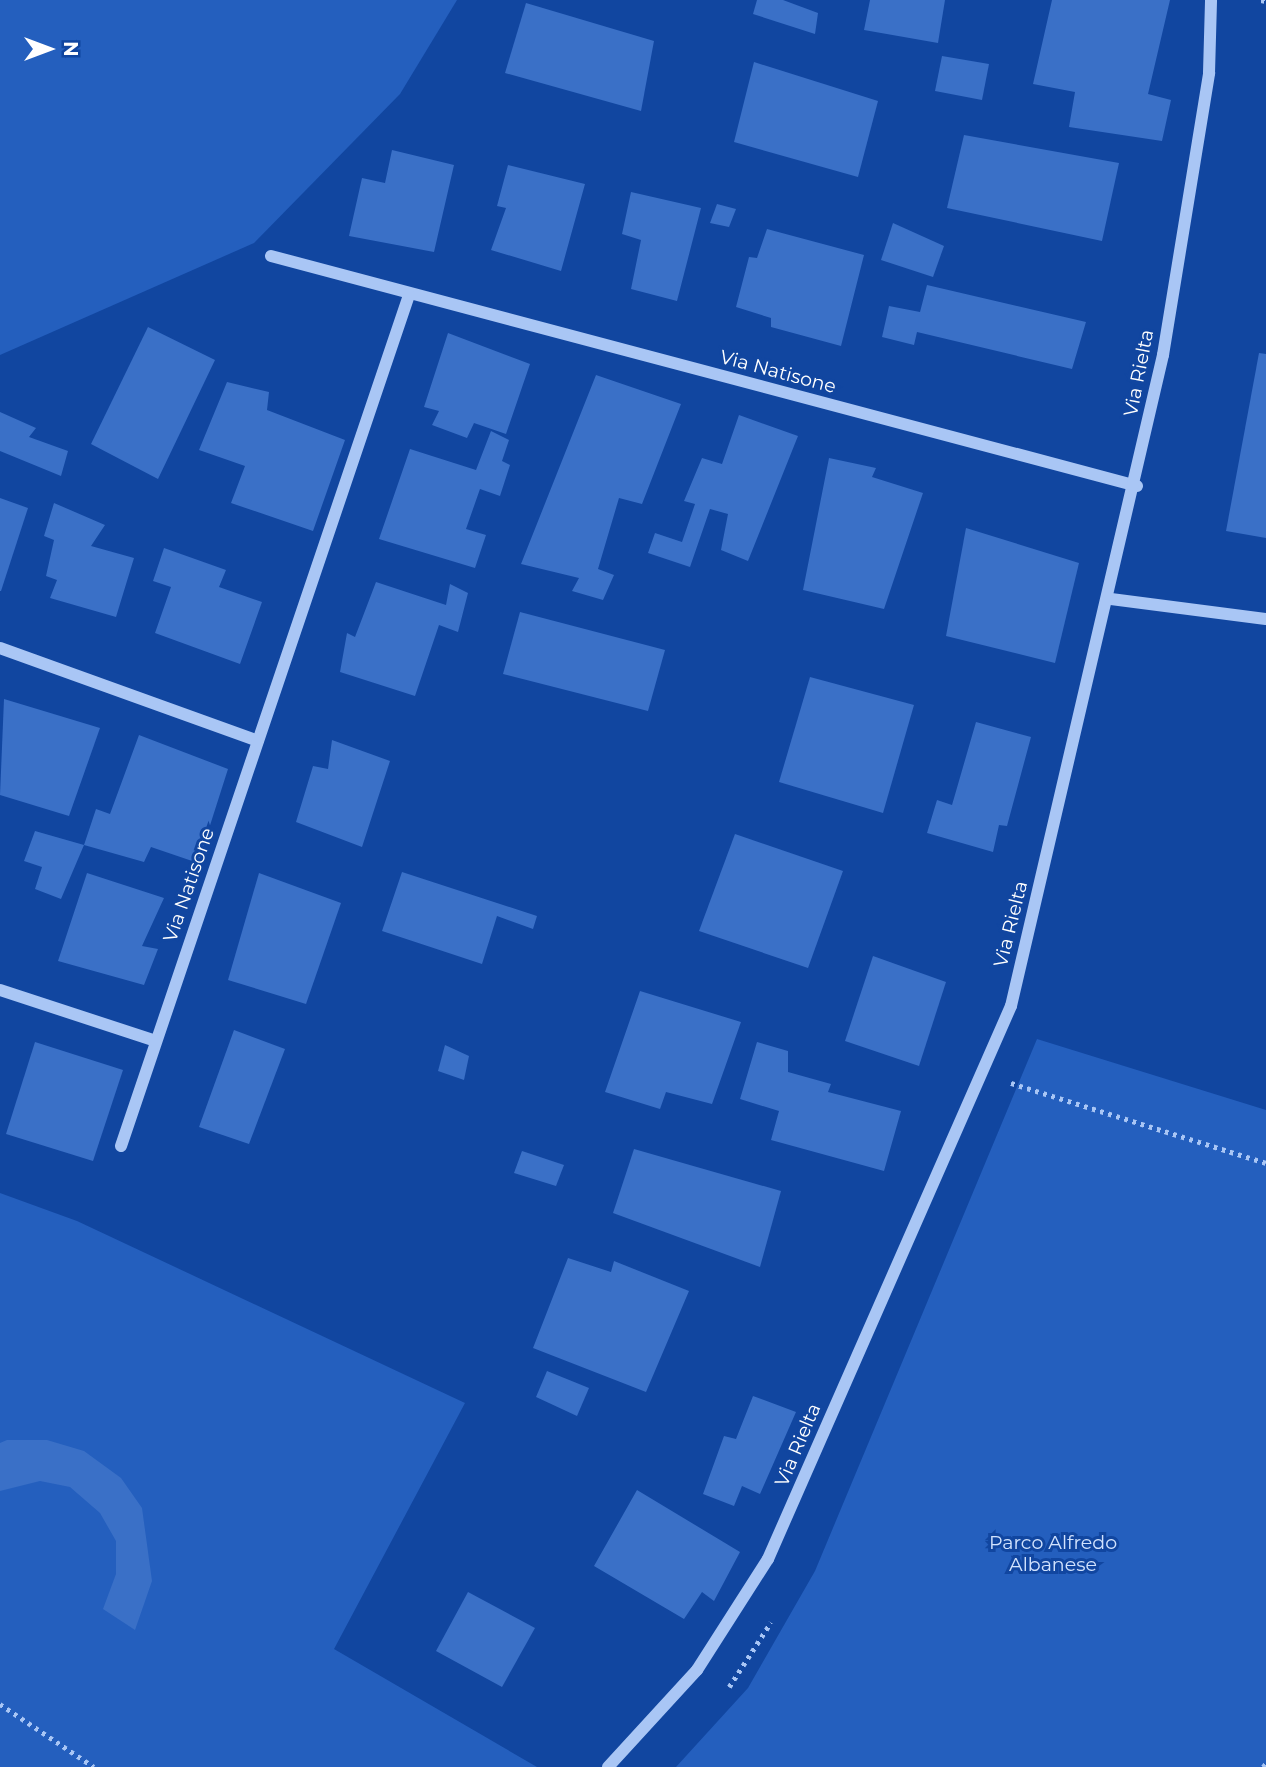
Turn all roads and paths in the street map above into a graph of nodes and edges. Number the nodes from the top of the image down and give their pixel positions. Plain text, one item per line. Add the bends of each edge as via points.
1 (1211, 0) edge
2 (1261, 0) edge
3 (1266, 1) edge
4 (271, 256) dead end
5 (409, 295) junction
6 (1137, 486) junction
7 (1111, 599) junction
8 (1266, 619) edge
9 (0, 648) edge
10 (258, 741) junction
11 (0, 990) edge
12 (156, 1041) junction
13 (983, 1075) junction
14 (121, 1146) dead end
15 (1266, 1163) edge
16 (0, 1704) edge
17 (94, 1767) edge
18 (608, 1767) edge

1 - 6 street, Via Rielta via 1209,73
2 - 3 path
4 - 5 street, Via Natisone
5 - 6 street, Via Natisone
5 - 10 street, Via Natisone
6 - 7 street, Via Rielta
7 - 8 street
7 - 13 street, Via Rielta via 1011,1006
9 - 10 street
10 - 12 street, Via Natisone
11 - 12 street
12 - 14 street, Via Natisone
13 - 15 path
13 - 18 street, Via Rielta via 768,1559 697,1670
16 - 17 path

